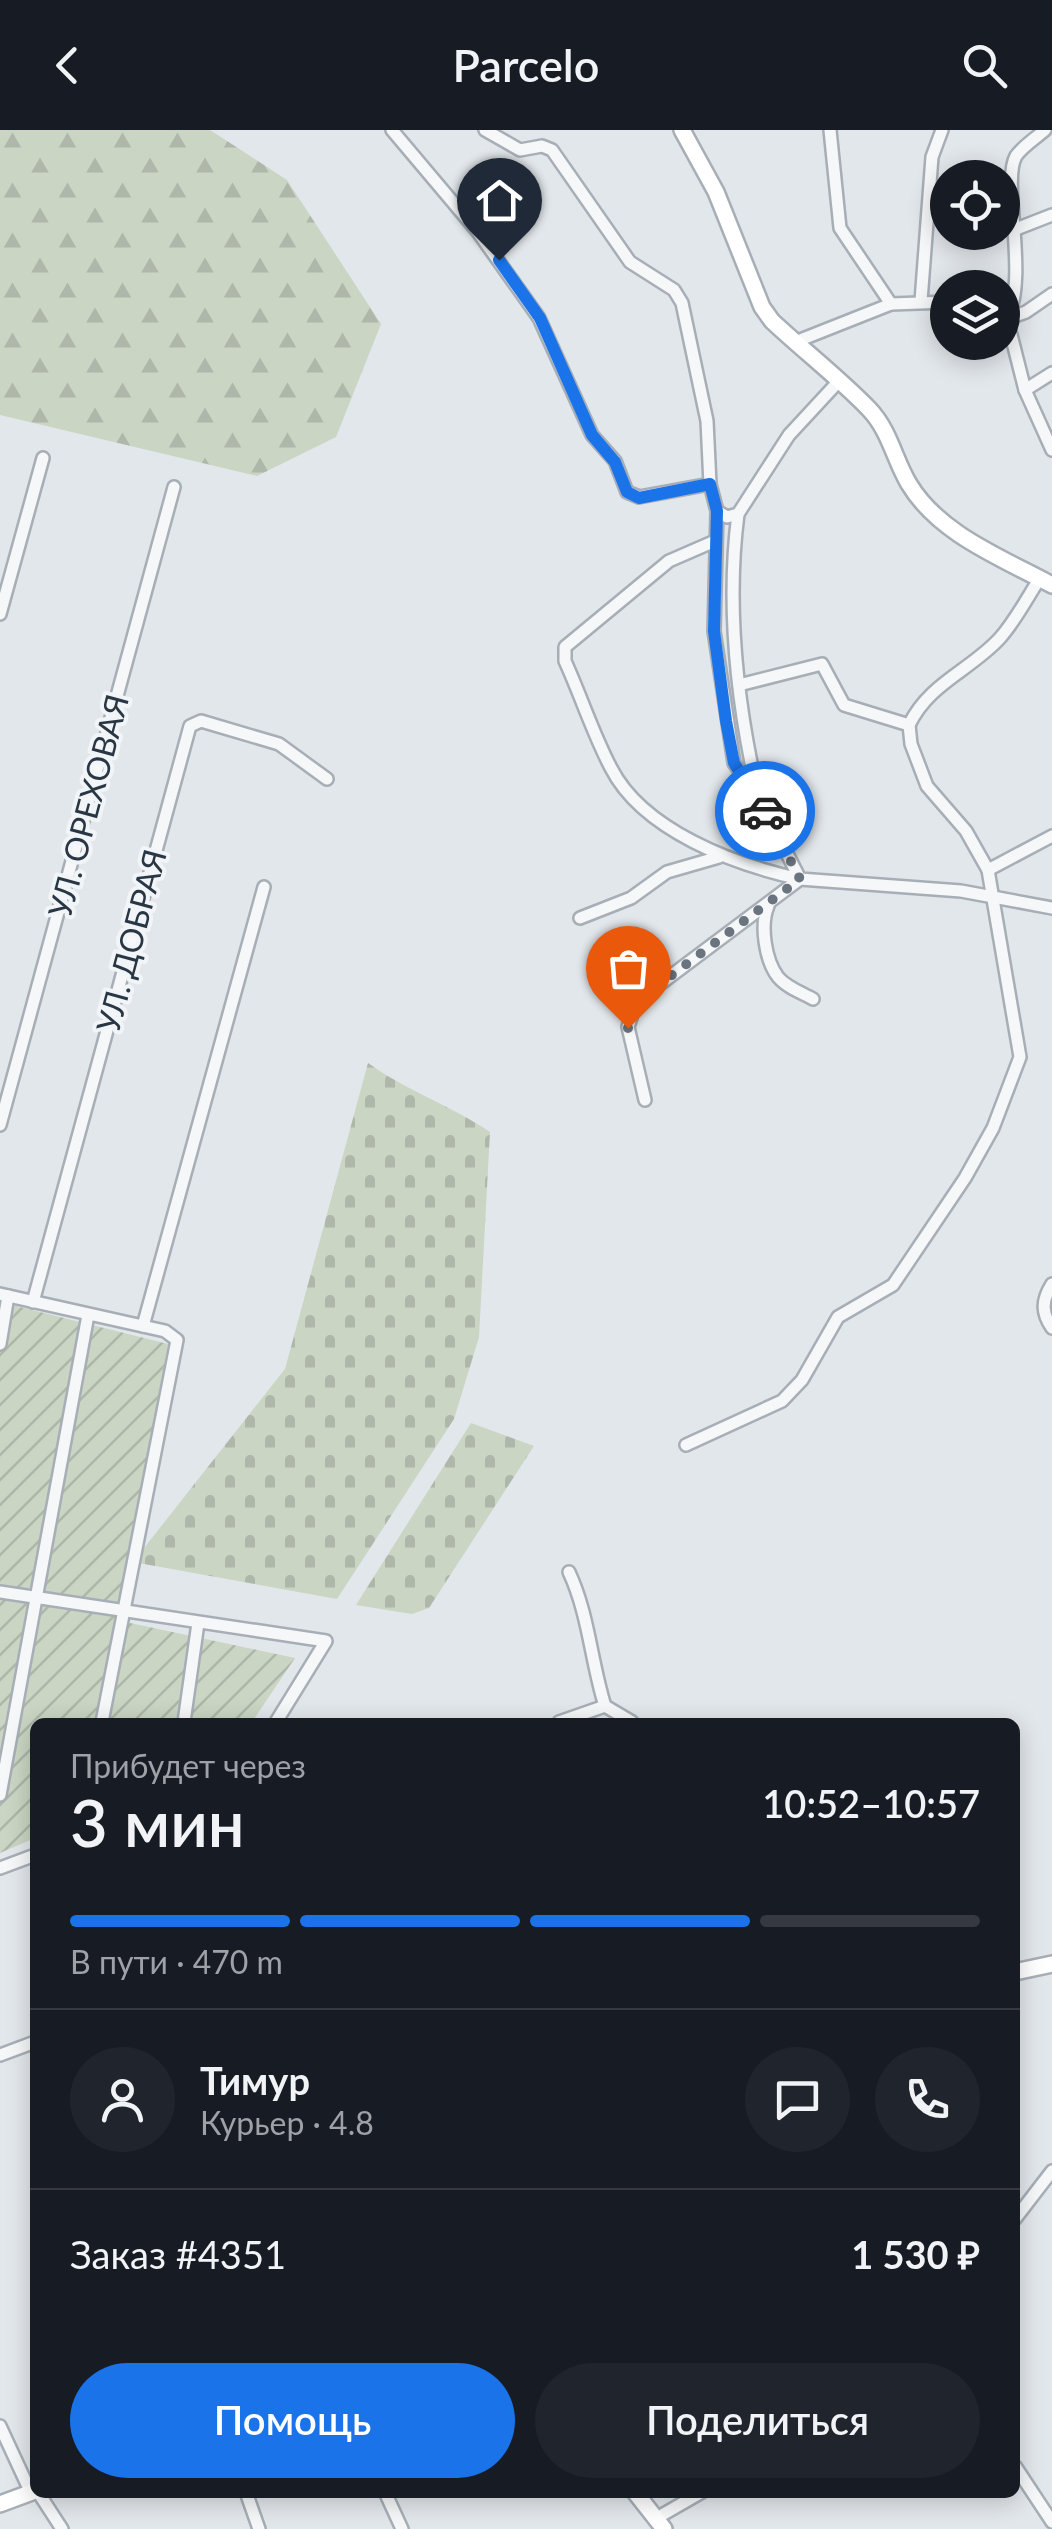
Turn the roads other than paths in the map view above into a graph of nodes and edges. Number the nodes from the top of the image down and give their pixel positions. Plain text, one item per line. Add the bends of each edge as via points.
1 (485, 130) edge
2 (682, 130) edge
3 (830, 130) edge
4 (942, 130) edge
5 (1045, 130) edge
6 (396, 131) edge
7 (1014, 160) edge
8 (1052, 215) edge
9 (1020, 227) edge
10 (1052, 294) edge
11 (921, 300) junction
12 (930, 301) edge
13 (891, 304) junction
14 (1020, 313) edge
15 (795, 342) junction
16 (1017, 360) edge
17 (1052, 373) edge
18 (838, 382) junction
19 (1025, 390) junction
20 (1052, 450) edge
21 (43, 458) dead end
22 (710, 484) junction
23 (174, 486) dead end
24 (717, 511) junction
25 (738, 514) junction
26 (715, 542) junction
27 (732, 562) junction
28 (1046, 582) edge
29 (716, 596) junction
30 (0, 614) edge
31 (739, 685) junction
32 (909, 725) junction
33 (327, 779) dead end
34 (758, 796) junction
35 (1052, 836) edge
36 (719, 857) junction
37 (988, 870) junction
38 (800, 879) junction
39 (264, 887) dead end
40 (992, 898) junction
41 (768, 906) junction
42 (1052, 908) edge
43 (580, 918) dead end
44 (813, 999) dead end
45 (644, 1100) dead end
46 (0, 1126) edge
47 (1052, 1284) edge
48 (4, 1296) edge
49 (33, 1302) junction
50 (88, 1316) junction
51 (143, 1326) junction
52 (1052, 1328) edge
53 (0, 1344) edge
54 (686, 1445) dead end
55 (569, 1572) dead end
56 (0, 1592) edge
57 (38, 1598) junction
58 (122, 1612) junction
59 (198, 1622) junction
60 (605, 1706) junction
61 (103, 1718) edge
62 (185, 1718) edge
63 (278, 1718) edge
64 (570, 1718) edge
65 (625, 1718) edge
66 (0, 1795) edge
67 (30, 1856) edge
68 (0, 1868) edge
69 (1052, 1964) edge
70 (1020, 1971) edge
71 (30, 2044) edge
72 (0, 2056) edge
73 (1052, 2170) edge
74 (1020, 2212) edge
75 (0, 2426) edge
76 (1020, 2474) edge
77 (30, 2483) edge
78 (30, 2494) edge
79 (39, 2498) edge
80 (248, 2498) edge
81 (388, 2498) edge
82 (640, 2498) edge
83 (694, 2498) edge
84 (0, 2504) edge
85 (1052, 2522) edge
86 (660, 2524) edge
87 (62, 2529) edge
88 (260, 2529) edge
89 (402, 2529) edge

1 - 22 street via 520,150 552,150 630,262 674,290 707,421
2 - 15 main road via 716,192 762,307
3 - 13 street via 840,228
4 - 11 street via 932,157
5 - 7 street
6 - 22 street via 540,318 592,435 615,462 627,492 639,498
8 - 9 street
10 - 14 street
11 - 12 street
11 - 13 street
13 - 15 street
15 - 18 main road
16 - 19 street
17 - 19 street
18 - 25 street via 790,434
18 - 28 main road via 882,426 907,480 936,515
19 - 20 street
21 - 30 street
22 - 24 street
23 - 46 street, УЛ. ОРЕХОВАЯ
24 - 25 street
24 - 26 street
25 - 27 street
26 - 29 street
26 - 36 street via 669,561 564,654 612,770 634,798
27 - 29 street
27 - 31 street
28 - 32 street via 998,640 951,674
29 - 34 street via 714,631 734,763
31 - 32 street via 822,664 844,704
31 - 34 street
32 - 37 street via 927,786
33 - 49 street, УЛ. ДОБРАЯ via 279,744 202,721 190,726
34 - 38 street
35 - 37 street
36 - 38 street
36 - 43 street via 666,872 631,898
37 - 40 street
38 - 40 street
38 - 41 street
39 - 51 street
40 - 42 street
40 - 54 street via 1020,1058 993,1128 893,1285 838,1317 782,1402
41 - 44 street via 764,928 771,964 779,980
41 - 45 street via 636,1002 628,1028
47 - 52 street via 1044,1316
48 - 49 street
48 - 53 street
49 - 50 street
50 - 51 street
50 - 57 street
51 - 58 street via 171,1332 178,1346
55 - 60 street via 582,1601
56 - 57 street
57 - 58 street
57 - 66 street
58 - 59 street
58 - 61 street
59 - 62 street
59 - 63 street via 326,1642
60 - 64 street
60 - 65 street
67 - 68 street
69 - 70 main road
71 - 72 street
73 - 74 street
75 - 77 street
76 - 85 street
78 - 84 main road
79 - 87 street
80 - 88 street
81 - 89 street
82 - 86 main road
83 - 86 street

